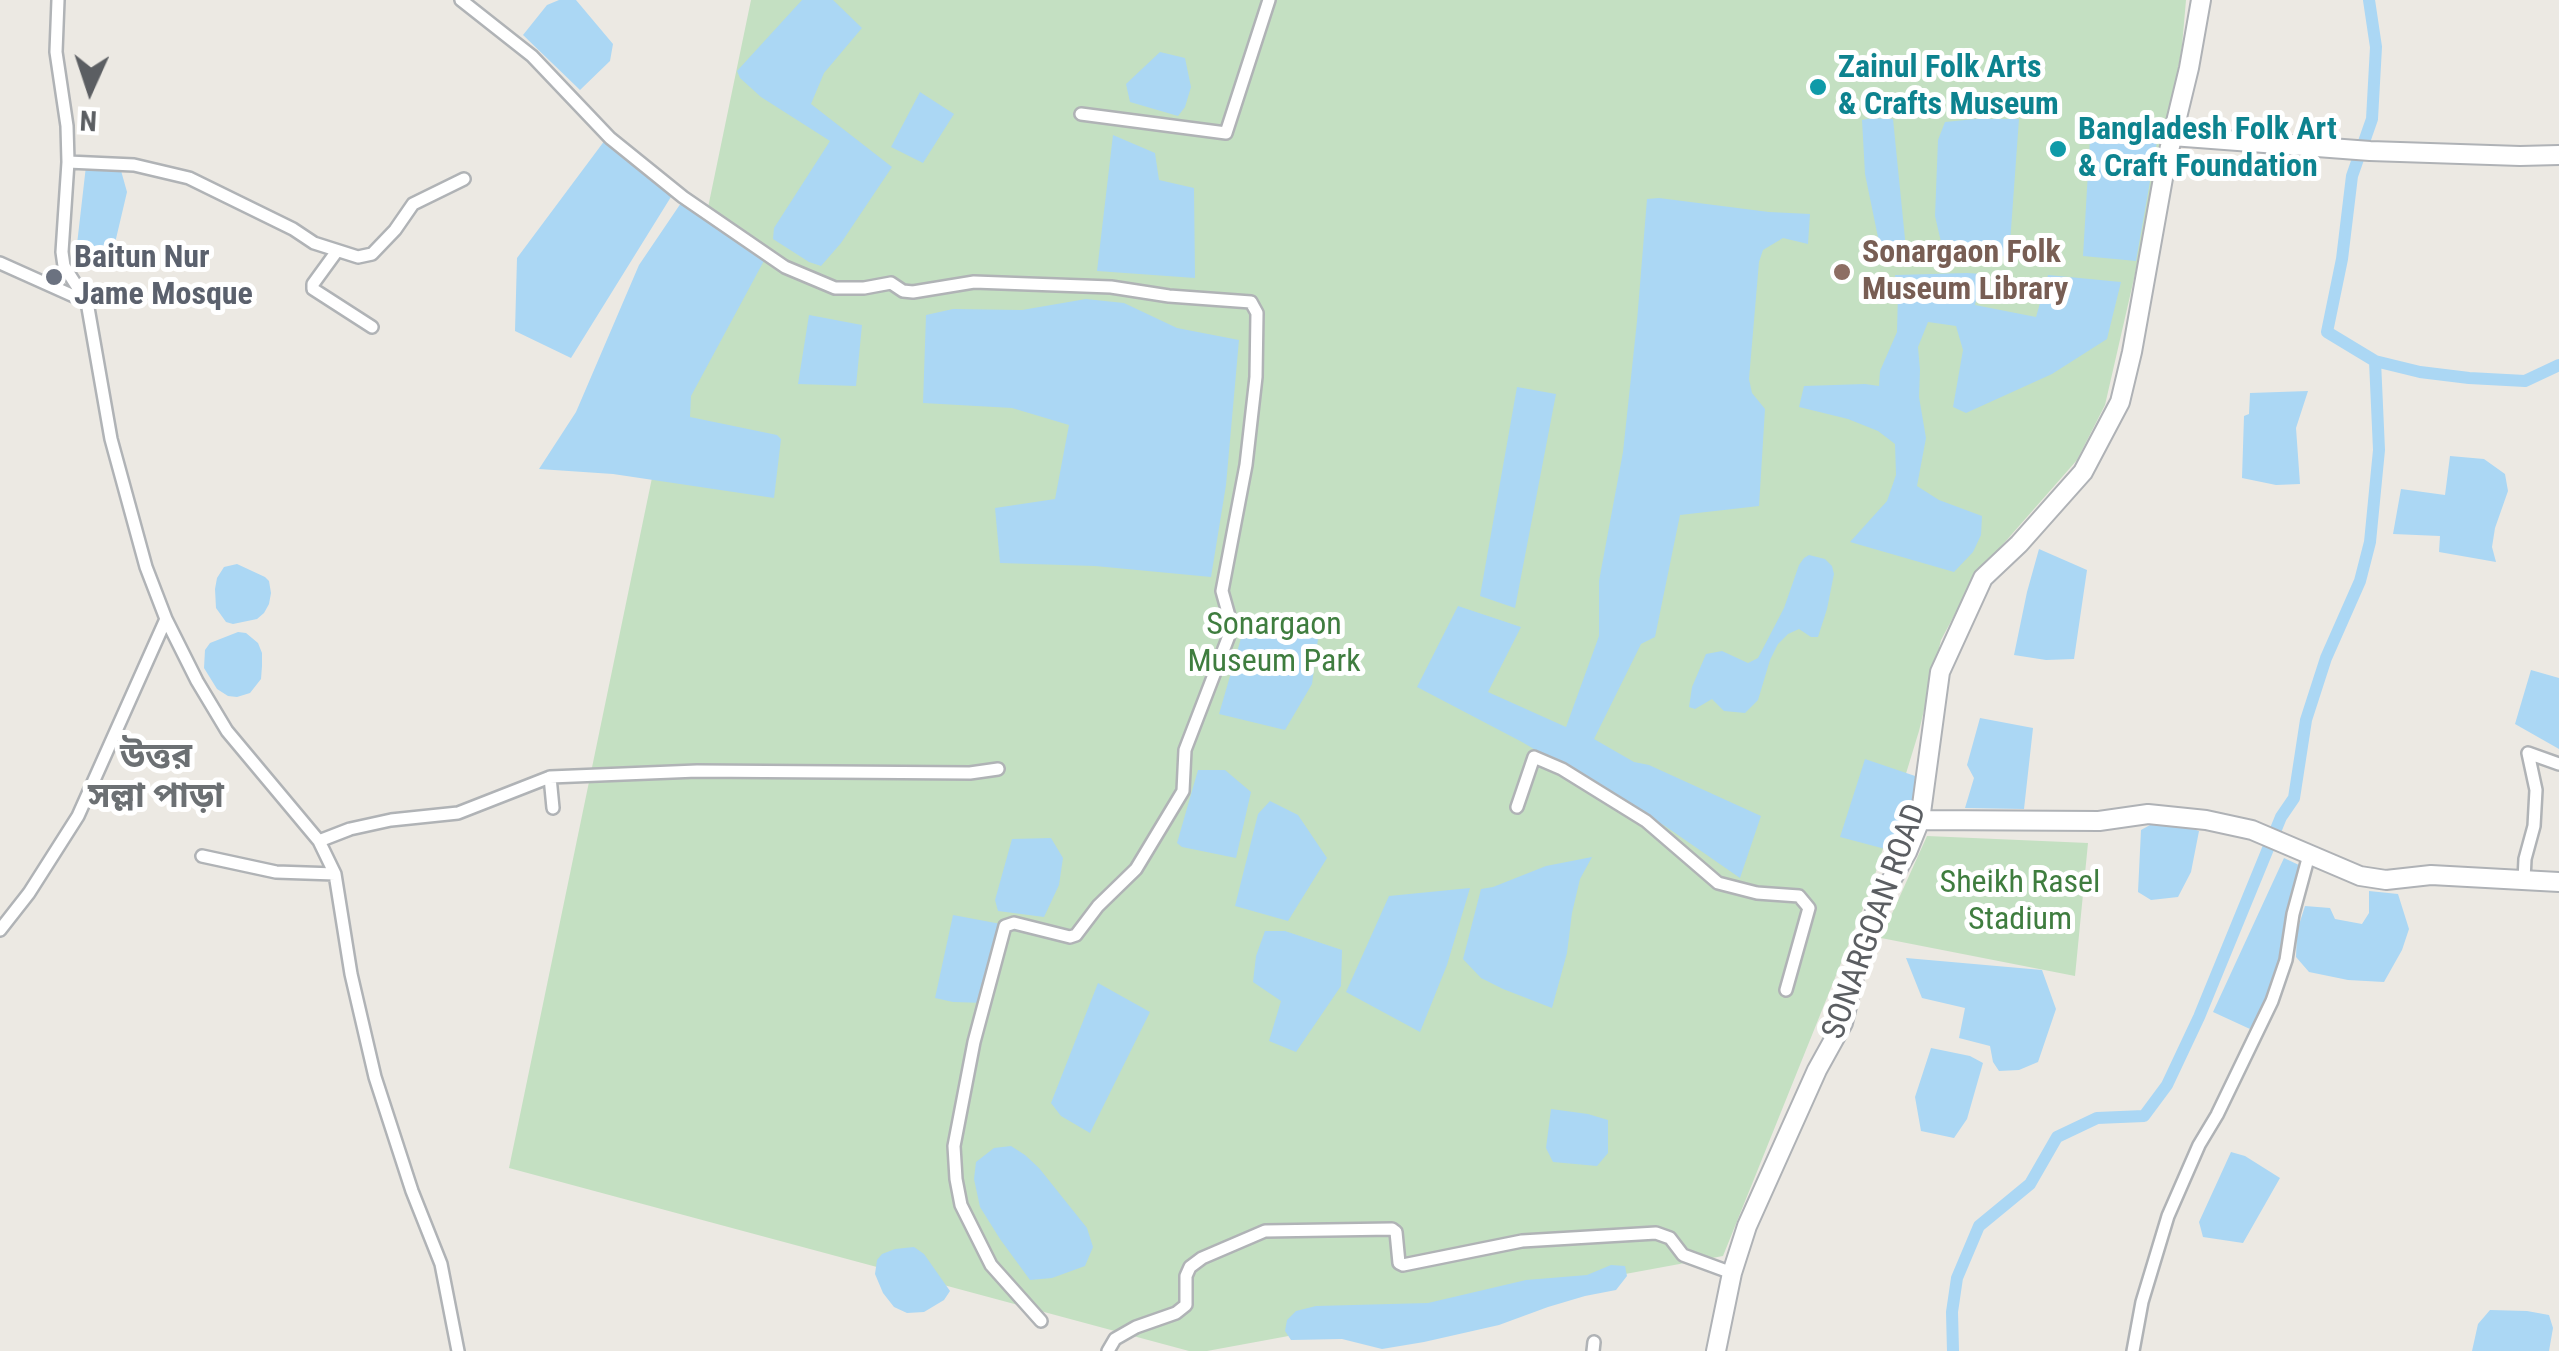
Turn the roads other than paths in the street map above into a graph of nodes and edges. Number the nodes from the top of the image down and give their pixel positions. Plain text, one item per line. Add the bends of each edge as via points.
1 (58, 0) edge
2 (461, 0) edge
3 (1269, 0) edge
4 (2201, 0) edge
5 (1081, 114) dead end
6 (2172, 136) junction
7 (2559, 155) edge
8 (68, 162) junction
9 (464, 178) dead end
10 (337, 251) junction
11 (0, 263) edge
12 (88, 302) junction
13 (372, 327) dead end
14 (166, 619) junction
15 (2559, 764) edge
16 (998, 769) dead end
17 (550, 777) junction
18 (553, 808) dead end
19 (1517, 808) dead end
20 (1920, 820) junction
21 (319, 840) junction
22 (202, 856) dead end
23 (2309, 856) junction
24 (335, 874) junction
25 (2524, 880) junction
26 (2559, 882) edge
27 (0, 930) edge
28 (1786, 990) dead end
29 (1732, 1273) junction
30 (1041, 1321) dead end
31 (458, 1351) edge
32 (1108, 1351) edge
33 (1716, 1351) edge
34 (2133, 1351) edge

1 - 8 street via 56,52
2 - 30 street via 532,56 610,138 683,197 784,267 835,288 1111,286 1251,302 1256,313 1248,448 1222,591 1230,633 1185,750 1183,790 1136,869 1076,935 1005,926 974,1042 954,1146 961,1205 992,1265
3 - 5 street via 1226,133
4 - 6 main road, SONARGOAN ROAD
6 - 7 main road via 2370,151
6 - 20 main road, SONARGOAN ROAD via 2120,402 2083,472 1983,578 1940,672
8 - 10 street via 134,165 189,178
8 - 12 street via 64,266
9 - 10 street via 414,204 372,254
10 - 13 street via 313,289
11 - 12 street
12 - 14 street via 111,440
14 - 21 street via 227,730
14 - 27 street via 78,816
15 - 25 street via 2528,753 2536,790
16 - 17 street
17 - 18 street
17 - 21 street via 458,813 391,820
19 - 28 street via 1534,757 1646,821 1718,883 1800,896 1809,908
20 - 23 main road via 2099,821 2148,814 2252,830
20 - 29 main road, SONARGOAN ROAD via 1878,904 1843,1023 1747,1226
21 - 24 street
22 - 24 street via 276,872
23 - 25 main road via 2386,880
23 - 34 street via 2272,1001 2168,1216
24 - 31 street via 375,1077 442,1264
25 - 26 main road
29 - 32 street via 1683,1254 1656,1232 1522,1241 1403,1265 1392,1229 1265,1231 1190,1267 1186,1304 1114,1339
29 - 33 main road, SONARGOAN ROAD

